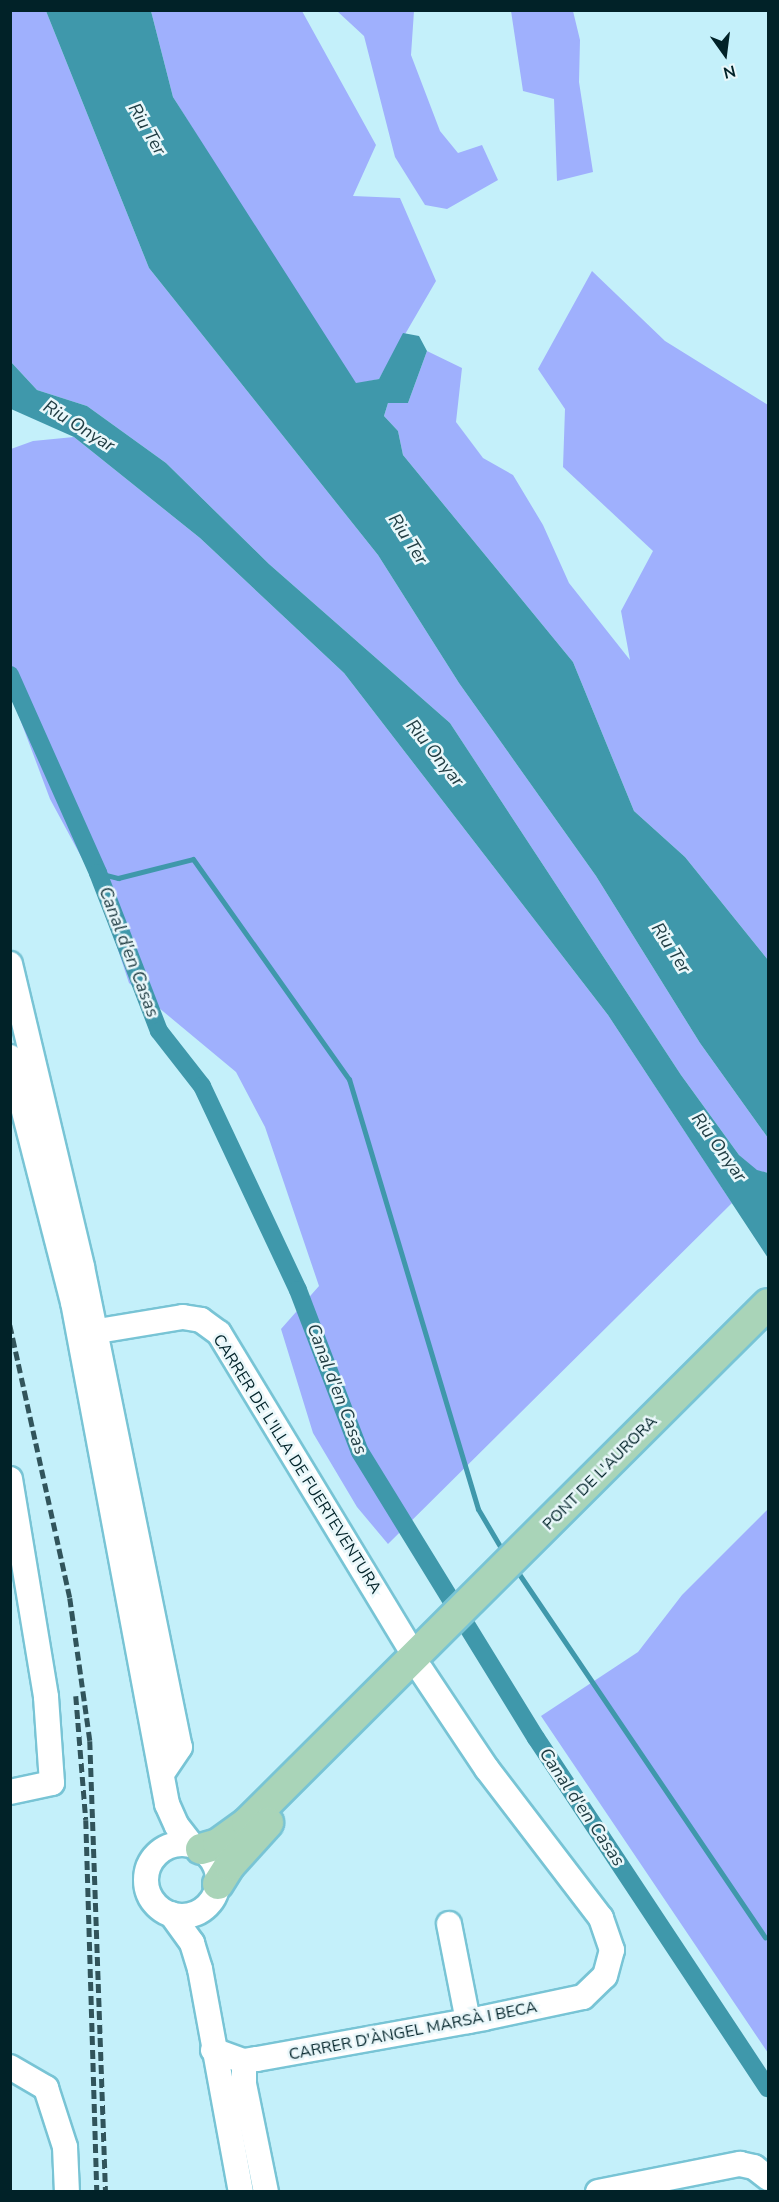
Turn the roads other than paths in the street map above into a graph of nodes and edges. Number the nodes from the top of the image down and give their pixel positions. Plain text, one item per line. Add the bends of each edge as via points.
1 (10, 964) edge
2 (10, 1057) edge
3 (768, 1304) edge
4 (768, 1322) edge
5 (88, 1333) junction
6 (10, 1479) edge
7 (426, 1655) junction
8 (10, 1792) edge
9 (167, 1804) junction
10 (246, 1835) junction
11 (196, 1847) junction
12 (158, 1852) junction
13 (213, 1895) junction
14 (171, 1914) junction
15 (449, 1924) dead end
16 (200, 1969) junction
17 (605, 1976) joint
18 (468, 2020) junction
19 (213, 2050) junction
20 (244, 2061) junction
21 (10, 2067) edge
22 (761, 2173) edge
23 (658, 2186) edge
24 (67, 2192) edge
25 (241, 2192) edge
26 (266, 2192) edge
27 (598, 2192) edge

1 - 5 street
2 - 5 street
3 - 7 main road, PONT DE L'AURORA
4 - 7 main road, PONT DE L'AURORA
5 - 7 street, CARRER DE L'ILLA DE FUERTEVENTURA via 193,1317 219,1333
5 - 9 street via 180,1747 162,1774
6 - 8 street via 46,1697 52,1782
7 - 10 main road
7 - 17 street, CARRER DE L'ILLA DE FUERTEVENTURA via 487,1769 601,1918 612,1950
9 - 11 street
9 - 12 street
10 - 11 main road
10 - 13 main road
11 - 12 street via 176,1844
11 - 13 street via 216,1868
12 - 14 street via 147,1868 146,1887 155,1904
13 - 14 street via 190,1915
13 - 16 street
14 - 16 street via 192,1943
15 - 18 street
16 - 19 street
17 - 18 street, CARRER D'ÀNGEL MARSÀ I BECA via 583,1997
18 - 20 street, CARRER D'ÀNGEL MARSÀ I BECA
19 - 20 street, CARRER D'ÀNGEL MARSÀ I BECA
19 - 25 street
20 - 26 street via 244,2084
21 - 24 street via 46,2088 65,2147
22 - 23 street via 740,2164
23 - 27 street

